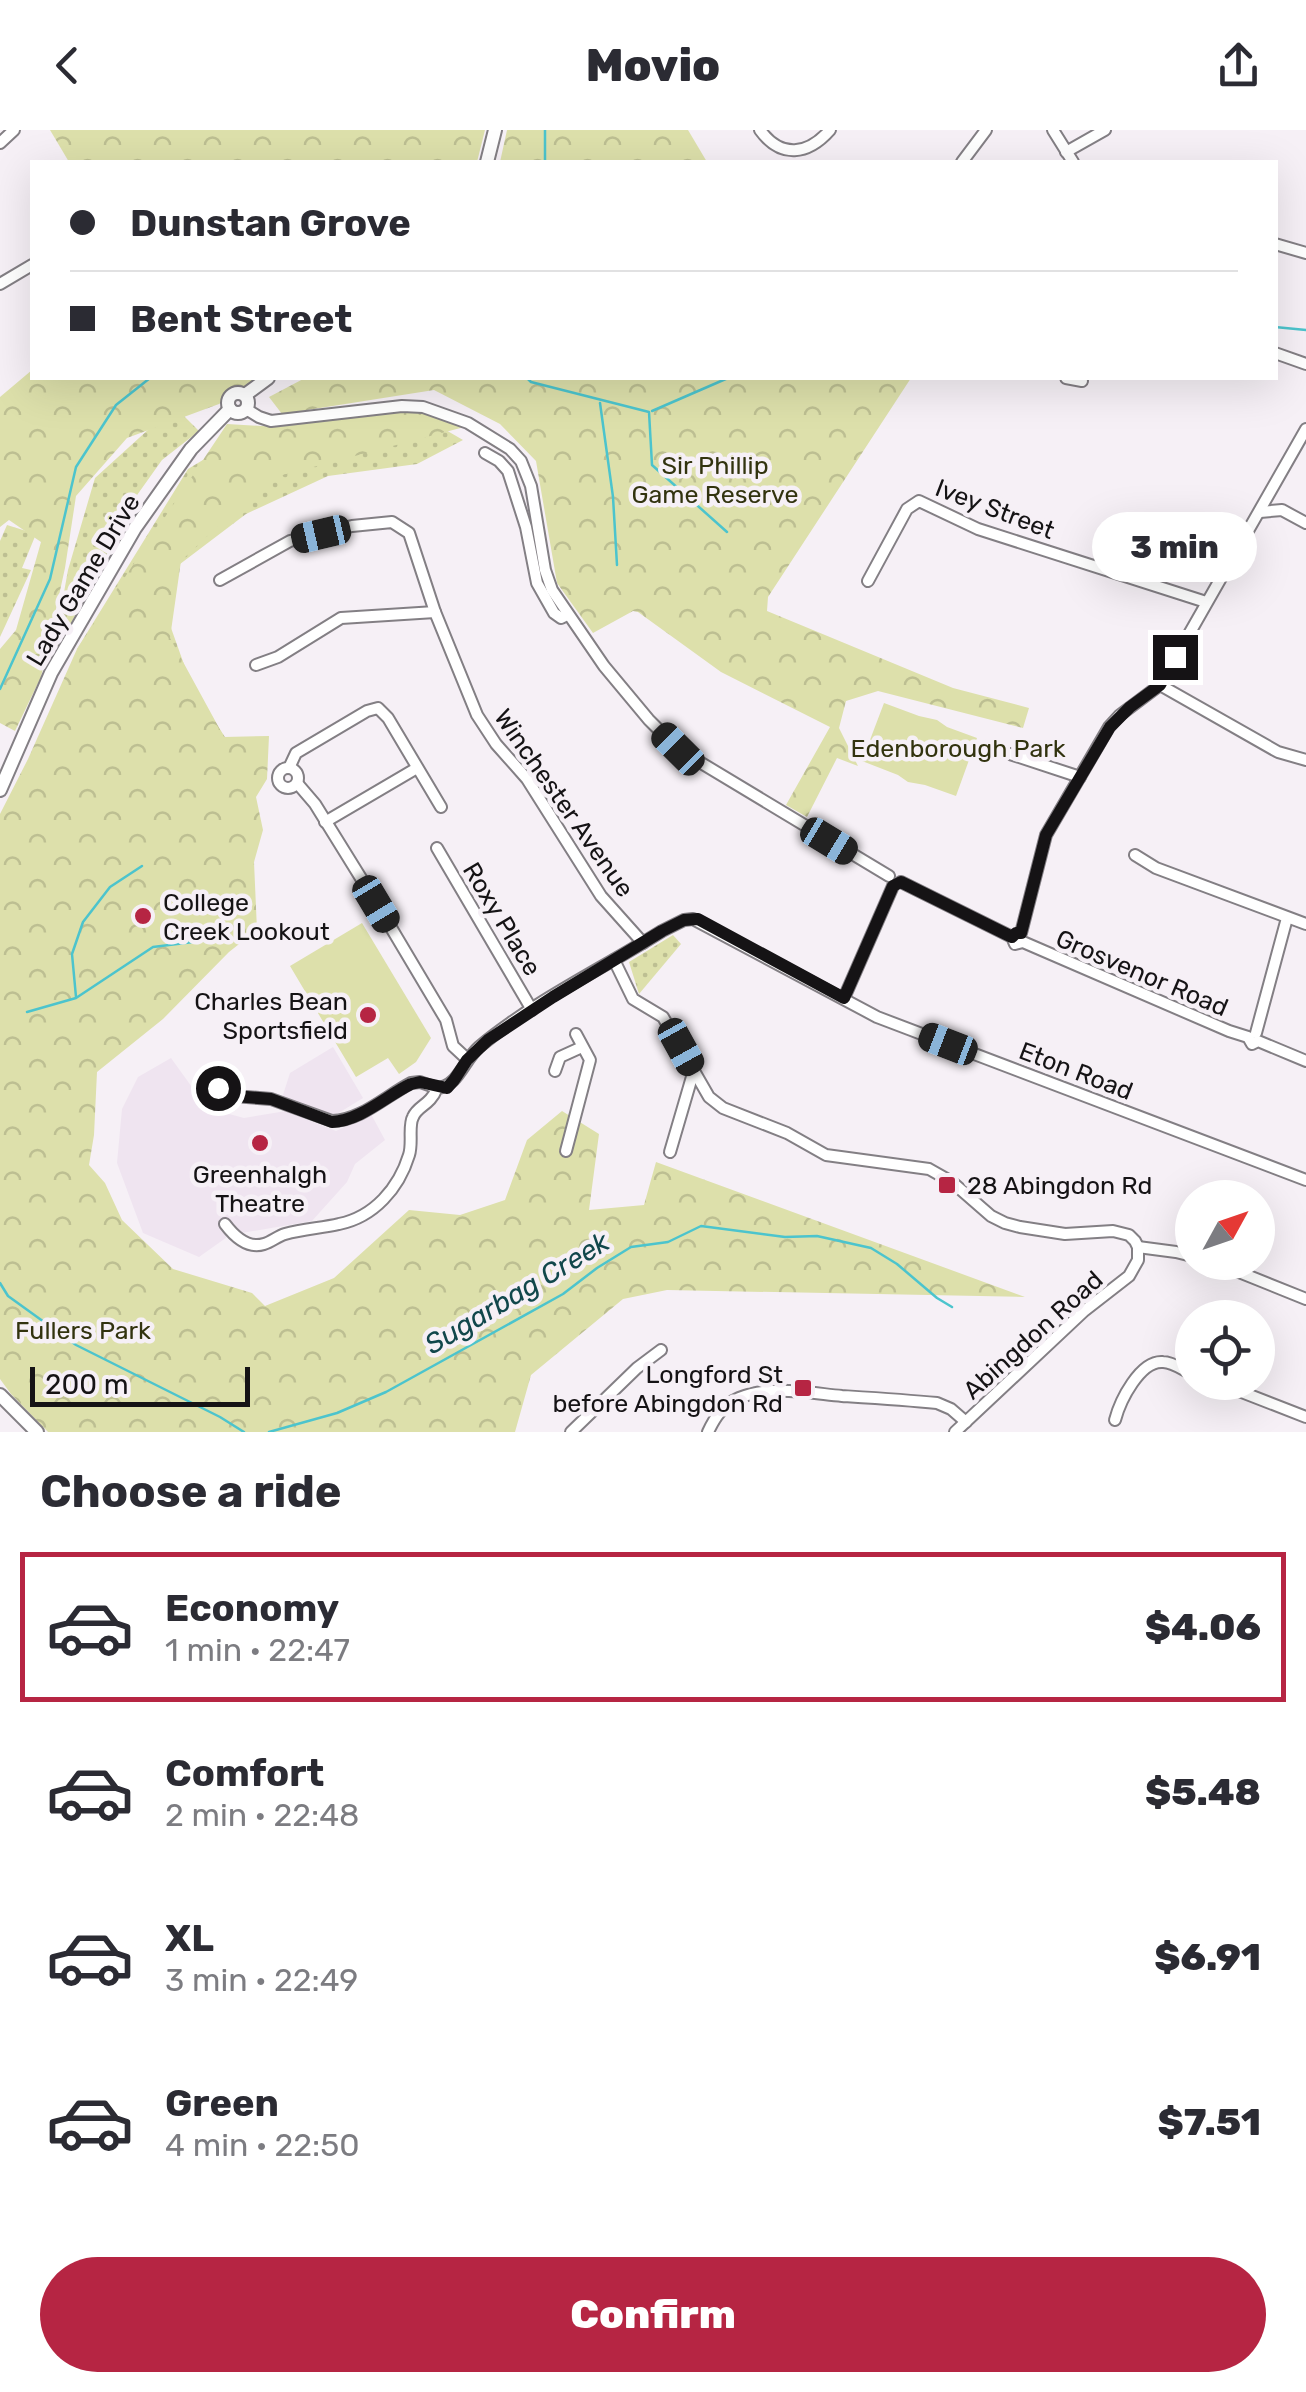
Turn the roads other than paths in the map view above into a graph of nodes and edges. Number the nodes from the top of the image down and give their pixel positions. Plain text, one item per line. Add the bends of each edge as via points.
1 (14, 130) edge
2 (495, 130) edge
3 (760, 130) edge
4 (830, 130) edge
5 (986, 130) edge
6 (1053, 130) edge
7 (1105, 130) edge
8 (0, 144) edge
9 (1069, 157) edge
10 (488, 160) edge
11 (964, 160) edge
12 (1278, 245) edge
13 (1306, 252) edge
14 (30, 266) edge
15 (0, 284) edge
16 (1278, 354) edge
17 (1306, 364) edge
18 (266, 380) edge
19 (245, 402) junction
20 (1306, 429) edge
21 (485, 453) dead end
22 (1260, 512) junction
23 (1306, 523) edge
24 (220, 580) dead end
25 (868, 580) dead end
26 (1206, 602) junction
27 (434, 612) junction
28 (567, 615) junction
29 (256, 665) dead end
30 (1160, 685) junction
31 (1010, 754) dead end
32 (1306, 760) edge
33 (417, 768) junction
34 (1080, 777) junction
35 (0, 790) edge
36 (441, 807) dead end
37 (325, 822) junction
38 (436, 848) dead end
39 (1135, 855) dead end
40 (894, 881) junction
41 (1287, 918) junction
42 (1306, 924) edge
43 (1019, 937) junction
44 (643, 943) junction
45 (614, 960) junction
46 (844, 998) junction
47 (532, 1010) junction
48 (576, 1034) dead end
49 (1254, 1037) junction
50 (582, 1047) junction
51 (467, 1060) junction
52 (1306, 1061) edge
53 (694, 1070) junction
54 (555, 1071) dead end
55 (438, 1088) junction
56 (223, 1089) dead end
57 (566, 1151) dead end
58 (670, 1152) dead end
59 (1306, 1180) edge
60 (225, 1224) dead end
61 (1138, 1248) junction
62 (1175, 1252) edge
63 (1259, 1280) edge
64 (1306, 1299) edge
65 (661, 1350) dead end
66 (1175, 1366) edge
67 (0, 1395) edge
68 (1262, 1400) edge
69 (1306, 1417) edge
70 (1115, 1420) dead end
71 (966, 1422) junction
72 (38, 1432) edge
73 (570, 1432) edge
74 (708, 1432) edge
75 (955, 1432) edge

1 - 8 street
2 - 10 main road
3 - 4 street via 776,146 793,150 812,146
5 - 11 street
6 - 9 street
7 - 9 street
12 - 13 street
14 - 15 street
16 - 17 street
18 - 19 main road
19 - 28 street, Grosvenor Road via 271,420 423,406 510,449 527,472 548,580
19 - 35 main road, Lady Game Drive via 192,449 126,544 51,673
20 - 22 street
21 - 28 street, Grosvenor Road via 508,471 537,583 554,613
22 - 23 street via 1282,510
22 - 26 street
24 - 27 street, Winchester Avenue via 290,541 392,522 409,533
25 - 26 street, Ivey Street via 905,512 919,500 978,529
26 - 30 street
27 - 29 street via 342,618
27 - 44 street, Winchester Avenue via 476,716 527,779 601,896
28 - 40 street, Grosvenor Road via 678,749
30 - 32 street via 1278,752
30 - 34 street via 1110,727
31 - 34 street
33 - 36 street
33 - 37 street
33 - 37 street via 388,718 374,708 296,753 289,768
34 - 43 street via 1046,835
37 - 51 street
38 - 47 street, Roxy Place
39 - 41 street
40 - 43 street, Grosvenor Road
40 - 46 street
41 - 42 street
41 - 49 street
43 - 49 street, Grosvenor Road via 1177,1010
44 - 45 street, Eton Road
44 - 46 street, Eton Road via 698,919
45 - 47 street, Eton Road
45 - 53 street, Abingdon Road via 633,998 663,1017
46 - 59 street, Eton Road via 877,1017
47 - 51 street, Eton Road
48 - 50 street
49 - 52 street, Grosvenor Road
50 - 54 street via 560,1057
50 - 57 street via 590,1060
51 - 55 street, Eton Road via 451,1085
53 - 58 street
53 - 61 street, Abingdon Road via 715,1104 826,1156 930,1169 1005,1222 1065,1234 1122,1232
55 - 56 street via 411,1084 338,1122
55 - 60 street, Eton Road via 413,1116 400,1177 367,1212 262,1245 239,1239
61 - 62 street
61 - 71 street, Abingdon Road via 1129,1276
63 - 64 street
65 - 73 street
66 - 70 street via 1158,1361 1142,1371
67 - 72 main road
68 - 69 street
71 - 74 street via 937,1403 766,1392 730,1403
71 - 75 street, Abingdon Road

